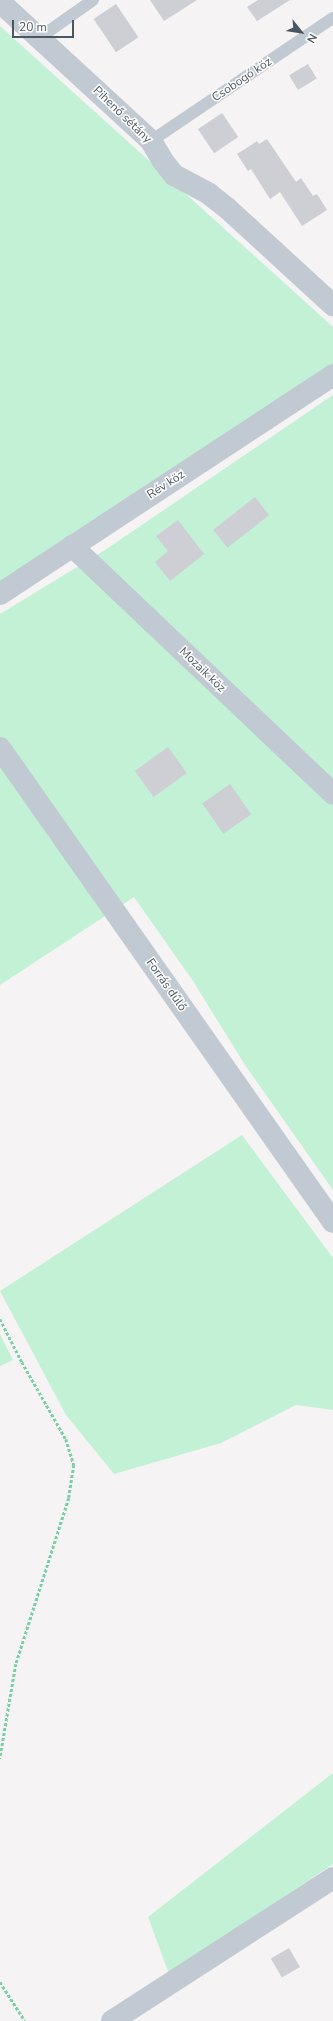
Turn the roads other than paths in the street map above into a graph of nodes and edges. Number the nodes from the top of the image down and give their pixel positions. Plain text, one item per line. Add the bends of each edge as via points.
1 (93, 0) edge
2 (0, 2) edge
3 (333, 18) edge
4 (39, 38) junction
5 (151, 141) junction
6 (333, 306) edge
7 (333, 375) edge
8 (72, 546) junction
9 (0, 594) edge
10 (0, 748) edge
11 (333, 794) edge
12 (333, 1222) edge
13 (333, 1878) edge
14 (112, 2021) edge

1 - 4 lane
2 - 4 street, Pihenő sétány
3 - 5 lane, Csobogó köz
4 - 5 street, Pihenő sétány
5 - 6 street, Pihenő sétány via 174,174 210,194 227,208
7 - 8 street, Rév köz
8 - 9 street, Rév köz
8 - 11 street, Mozaik köz
10 - 12 street, Forrás dűlő
13 - 14 street

